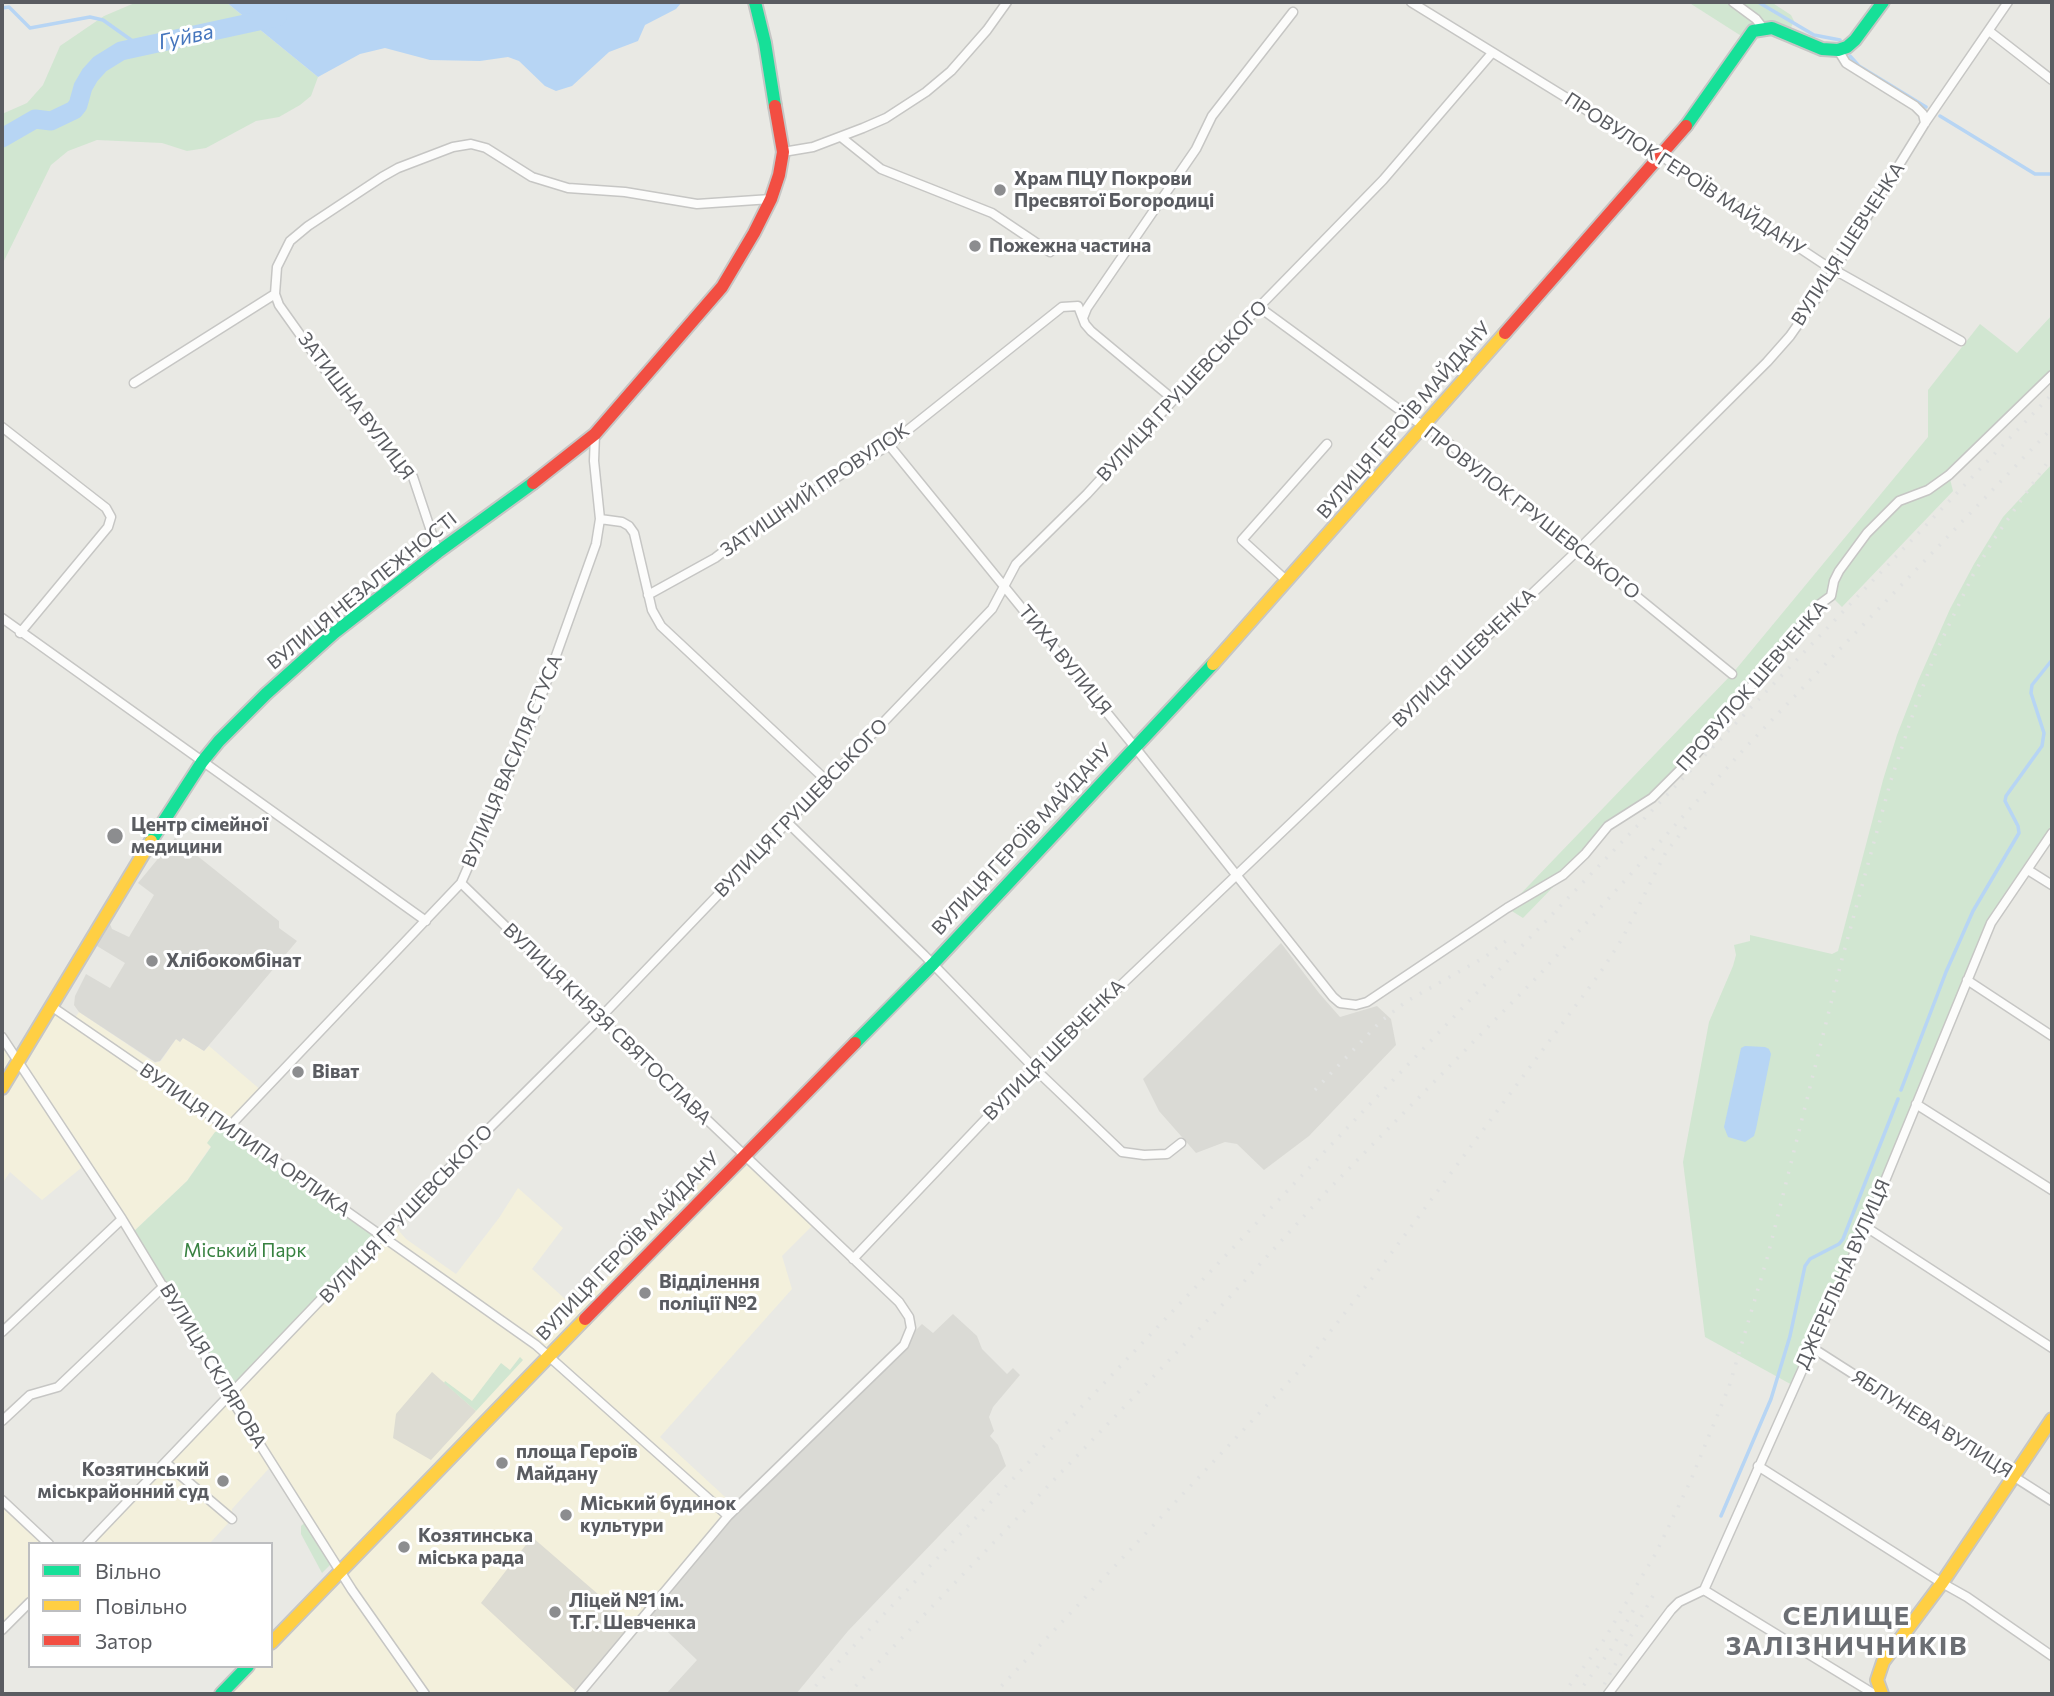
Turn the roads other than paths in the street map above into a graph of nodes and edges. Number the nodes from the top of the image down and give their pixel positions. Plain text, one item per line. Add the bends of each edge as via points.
1 (755, 2) edge
2 (1007, 2) edge
3 (1411, 2) edge
4 (1733, 2) edge
5 (1883, 2) edge
6 (2008, 2) edge
7 (1293, 12) dead end
8 (1763, 27) junction
9 (1989, 31) junction
10 (1838, 50) junction
11 (1492, 53) junction
12 (2052, 80) edge
13 (1925, 123) junction
14 (841, 137) junction
15 (783, 152) junction
16 (1661, 156) junction
17 (771, 199) junction
18 (1050, 252) dead end
19 (1835, 269) junction
20 (275, 294) junction
21 (1259, 307) junction
22 (1083, 318) junction
23 (1961, 341) dead end
24 (2052, 375) edge
25 (134, 383) dead end
26 (1174, 400) junction
27 (2, 426) edge
28 (1425, 427) junction
29 (595, 434) junction
30 (1327, 444) dead end
31 (889, 445) junction
32 (600, 519) junction
33 (1579, 549) junction
34 (438, 552) junction
35 (1287, 581) junction
36 (1005, 586) junction
37 (648, 596) junction
38 (2, 618) edge
39 (20, 633) junction
40 (1732, 674) dead end
41 (1135, 746) junction
42 (202, 762) junction
43 (827, 781) junction
44 (788, 822) junction
45 (2052, 833) edge
46 (2028, 870) junction
47 (1236, 874) junction
48 (461, 883) junction
49 (2052, 885) edge
50 (426, 921) junction
51 (933, 964) junction
52 (1966, 980) junction
53 (1347, 1005) joint
54 (51, 1006) junction
55 (600, 1018) junction
56 (2052, 1036) edge
57 (2, 1037) edge
58 (18, 1062) junction
59 (1034, 1068) junction
60 (2, 1088) edge
61 (1916, 1104) junction
62 (228, 1128) junction
63 (1181, 1143) dead end
64 (744, 1154) junction
65 (2052, 1190) edge
66 (122, 1219) junction
67 (1866, 1227) junction
68 (382, 1237) junction
69 (853, 1259) junction
70 (164, 1286) junction
71 (2, 1332) edge
72 (1811, 1348) junction
73 (2052, 1348) edge
74 (550, 1355) junction
75 (230, 1396) junction
76 (2052, 1419) edge
77 (2, 1421) edge
78 (166, 1463) junction
79 (1758, 1465) junction
80 (2014, 1476) junction
81 (2, 1500) edge
82 (2052, 1501) edge
83 (728, 1516) junction
84 (232, 1519) dead end
85 (47, 1542) edge
86 (89, 1542) edge
87 (342, 1571) junction
88 (1942, 1583) junction
89 (1704, 1590) junction
90 (28, 1604) edge
91 (2, 1630) edge
92 (273, 1641) edge
93 (2052, 1656) edge
94 (246, 1668) edge
95 (221, 1694) edge
96 (425, 1694) edge
97 (579, 1694) edge
98 (1608, 1694) edge
99 (1874, 1694) edge
100 (1882, 1694) edge

1 - 15 street
2 - 14 street via 951,71 926,92 886,118
3 - 11 street, ПРОВУЛОК ГЕРОЇВ МАЙДАНУ
4 - 8 street
5 - 10 street via 1855,40
6 - 9 street, ВУЛИЦЯ ШЕВЧЕНКА
7 - 22 street via 1212,116 1196,149
8 - 10 street via 1822,49
8 - 16 street, ВУЛИЦЯ ГЕРОЇВ МАЙДАНУ via 1746,39
9 - 12 street
9 - 13 street, ВУЛИЦЯ ШЕВЧЕНКА
10 - 13 street via 1846,63 1915,106
11 - 16 street, ПРОВУЛОК ГЕРОЇВ МАЙДАНУ
11 - 21 street, ВУЛИЦЯ ГРУШЕВСЬКОГО via 1382,180
13 - 19 street, ВУЛИЦЯ ШЕВЧЕНКА
14 - 15 street
14 - 18 street via 881,169 992,213
15 - 17 street, ВУЛИЦЯ НЕЗАЛЕЖНОСТІ
16 - 19 street, ПРОВУЛОК ГЕРОЇВ МАЙДАНУ
16 - 28 street, ВУЛИЦЯ ГЕРОЇВ МАЙДАНУ
17 - 20 street via 697,204 568,188 532,177 478,145 460,145 398,168 308,226 283,253
17 - 29 street, ВУЛИЦЯ НЕЗАЛЕЖНОСТІ via 722,288
19 - 23 street, ПРОВУЛОК ГЕРОЇВ МАЙДАНУ
19 - 33 street, ВУЛИЦЯ ШЕВЧЕНКА via 1767,362
20 - 25 street
20 - 34 street, ЗАТИШНА ВУЛИЦЯ via 338,388 412,477
21 - 26 street, ВУЛИЦЯ ГРУШЕВСЬКОГО
21 - 28 street, ПРОВУЛОК ГРУШЕВСЬКОГО
22 - 26 street via 1091,331
22 - 31 street, ЗАТИШНИЙ ПРОВУЛОК via 1078,306 1062,307
24 - 53 street, ПРОВУЛОК ШЕВЧЕНКА via 1949,475 1928,490 1899,501 1867,533 1839,571 1831,596 1816,607 1697,753 1652,798 1608,826 1563,874 1367,1002
26 - 36 street, ВУЛИЦЯ ГРУШЕВСЬКОГО via 1016,564
27 - 39 street via 106,508 111,517 108,527
28 - 33 street, ПРОВУЛОК ГРУШЕВСЬКОГО
28 - 35 street, ВУЛИЦЯ ГЕРОЇВ МАЙДАНУ
29 - 32 street, ВУЛИЦЯ ВАСИЛЯ СТУСА
29 - 34 street, ВУЛИЦЯ НЕЗАЛЕЖНОСТІ
30 - 35 street via 1242,540
31 - 36 street, ТИХА ВУЛИЦЯ
31 - 37 street, ЗАТИШНИЙ ПРОВУЛОК
32 - 37 street via 622,522 634,533
32 - 48 street, ВУЛИЦЯ ВАСИЛЯ СТУСА via 589,568 534,717
33 - 40 street, ПРОВУЛОК ГРУШЕВСЬКОГО
33 - 47 street, ВУЛИЦЯ ШЕВЧЕНКА
34 - 42 street, ВУЛИЦЯ НЕЗАЛЕЖНОСТІ via 303,660
35 - 41 street, ВУЛИЦЯ ГЕРОЇВ МАЙДАНУ
36 - 41 street, ТИХА ВУЛИЦЯ
36 - 43 street, ВУЛИЦЯ ГРУШЕВСЬКОГО via 992,609
37 - 43 street via 661,626
38 - 39 street
39 - 42 street
41 - 47 street, ТИХА ВУЛИЦЯ
41 - 51 street, ВУЛИЦЯ ГЕРОЇВ МАЙДАНУ
42 - 50 street
42 - 54 street, ВУЛИЦЯ НЕЗАЛЕЖНОСТІ
43 - 44 street, ВУЛИЦЯ ГРУШЕВСЬКОГО
44 - 51 street
44 - 55 street, ВУЛИЦЯ ГРУШЕВСЬКОГО
45 - 46 street, ДЖЕРЕЛЬНА ВУЛИЦЯ
46 - 49 street
46 - 52 street, ДЖЕРЕЛЬНА ВУЛИЦЯ via 1991,923
47 - 53 street, ТИХА ВУЛИЦЯ via 1333,997
47 - 59 street, ВУЛИЦЯ ШЕВЧЕНКА
48 - 50 street, ВУЛИЦЯ ВАСИЛЯ СТУСА
48 - 55 street, ВУЛИЦЯ КНЯЗЯ СВЯТОСЛАВА
50 - 62 street, ВУЛИЦЯ ВАСИЛЯ СТУСА
51 - 59 street
51 - 64 street, ВУЛИЦЯ ГЕРОЇВ МАЙДАНУ
52 - 56 street
52 - 61 street, ДЖЕРЕЛЬНА ВУЛИЦЯ
54 - 58 street, ВУЛИЦЯ НЕЗАЛЕЖНОСТІ
54 - 62 street, ВУЛИЦЯ ПИЛИПА ОРЛИКА
55 - 64 street, ВУЛИЦЯ КНЯЗЯ СВЯТОСЛАВА
55 - 68 street, ВУЛИЦЯ ГРУШЕВСЬКОГО
57 - 58 street, ВУЛИЦЯ СКЛЯРОВА
58 - 60 street, ВУЛИЦЯ НЕЗАЛЕЖНОСТІ
58 - 66 street, ВУЛИЦЯ СКЛЯРОВА
59 - 63 street via 1122,1152 1167,1154
59 - 69 street, ВУЛИЦЯ ШЕВЧЕНКА
61 - 65 street
61 - 67 street, ДЖЕРЕЛЬНА ВУЛИЦЯ
62 - 68 street, ВУЛИЦЯ ПИЛИПА ОРЛИКА
64 - 69 street, ВУЛИЦЯ КНЯЗЯ СВЯТОСЛАВА
64 - 74 street, ВУЛИЦЯ ГЕРОЇВ МАЙДАНУ
66 - 70 street, ВУЛИЦЯ СКЛЯРОВА
66 - 71 street
67 - 72 street, ДЖЕРЕЛЬНА ВУЛИЦЯ
67 - 73 street
68 - 74 street, ВУЛИЦЯ ПИЛИПА ОРЛИКА
68 - 75 street, ВУЛИЦЯ ГРУШЕВСЬКОГО
69 - 83 street, ВУЛИЦЯ КНЯЗЯ СВЯТОСЛАВА via 905,1310 911,1328 904,1345
70 - 75 street, ВУЛИЦЯ СКЛЯРОВА
70 - 77 street via 58,1387 27,1396
72 - 79 street, ДЖЕРЕЛЬНА ВУЛИЦЯ
72 - 80 street, ЯБЛУНЕВА ВУЛИЦЯ
74 - 83 street, ВУЛИЦЯ ПИЛИПА ОРЛИКА
74 - 87 street, ВУЛИЦЯ ГЕРОЇВ МАЙДАНУ
75 - 78 street, ВУЛИЦЯ ГРУШЕВСЬКОГО
75 - 87 street, ВУЛИЦЯ СКЛЯРОВА
76 - 80 street
78 - 84 street
78 - 86 street, ВУЛИЦЯ ГРУШЕВСЬКОГО
79 - 88 street
79 - 89 street, ДЖЕРЕЛЬНА ВУЛИЦЯ
80 - 82 street, ЯБЛУНЕВА ВУЛИЦЯ
80 - 88 street
81 - 85 street
83 - 97 street
87 - 92 street, ВУЛИЦЯ ГЕРОЇВ МАЙДАНУ
87 - 96 street, ВУЛИЦЯ СКЛЯРОВА
88 - 93 street
88 - 100 street via 1883,1662 1877,1679
89 - 98 street via 1678,1602
89 - 99 street
90 - 91 street
94 - 95 street

